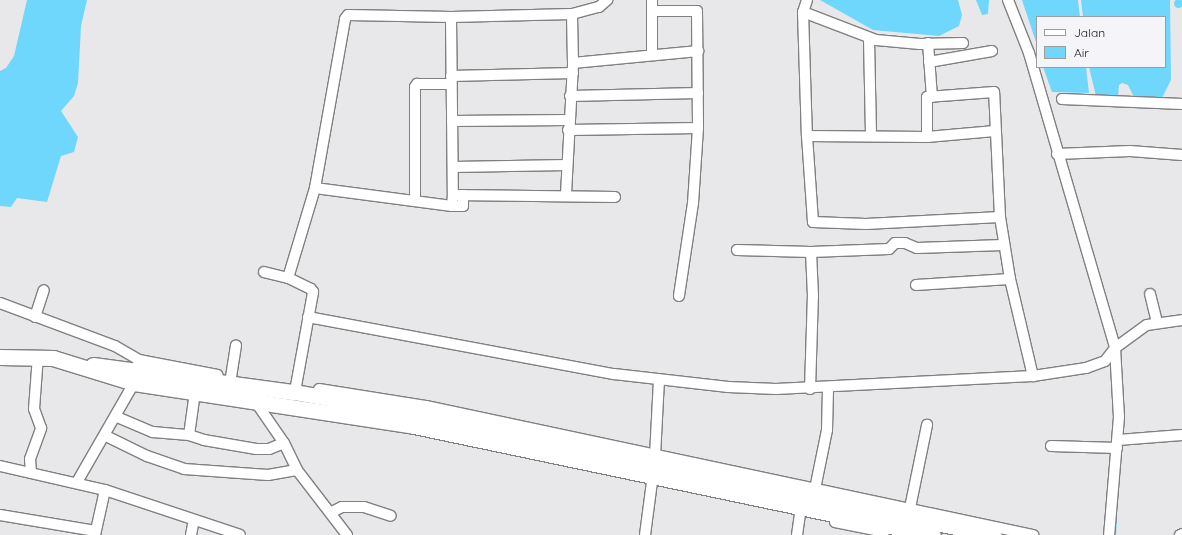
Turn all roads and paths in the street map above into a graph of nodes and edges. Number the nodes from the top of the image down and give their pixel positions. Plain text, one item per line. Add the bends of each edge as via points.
1 (607, 0) edge
2 (652, 0) edge
3 (807, 0) edge
4 (1008, 0) edge
5 (652, 11) junction
6 (803, 12) junction
7 (572, 14) junction
8 (451, 17) junction
9 (869, 39) junction
10 (928, 43) junction
11 (698, 51) junction
12 (992, 51) dead end
13 (652, 55) junction
14 (958, 57) junction
15 (929, 62) junction
16 (573, 68) junction
17 (451, 80) junction
18 (698, 93) junction
19 (570, 96) junction
20 (932, 97) junction
21 (1062, 99) dead end
22 (1182, 104) edge
23 (452, 121) junction
24 (568, 125) junction
25 (698, 128) junction
26 (995, 131) junction
27 (807, 136) junction
28 (871, 136) junction
29 (927, 137) junction
30 (1061, 153) junction
31 (1182, 154) edge
32 (567, 165) junction
33 (453, 167) junction
34 (315, 188) junction
35 (566, 194) junction
36 (458, 195) junction
37 (615, 197) dead end
38 (415, 202) junction
39 (1000, 217) junction
40 (1003, 245) junction
41 (737, 250) dead end
42 (811, 252) junction
43 (264, 272) dead end
44 (288, 278) junction
45 (1010, 279) junction
46 (916, 285) dead end
47 (44, 290) dead end
48 (1150, 294) dead end
49 (679, 296) dead end
50 (0, 303) edge
51 (35, 316) junction
52 (308, 317) junction
53 (1182, 320) edge
54 (1157, 322) junction
55 (236, 345) dead end
56 (1118, 346) junction
57 (38, 356) junction
58 (0, 357) edge
59 (137, 371) junction
60 (1032, 376) junction
61 (231, 377) junction
62 (659, 380) junction
63 (296, 386) junction
64 (828, 388) junction
65 (810, 389) junction
66 (195, 392) junction
67 (257, 404) junction
68 (117, 417) junction
69 (927, 425) dead end
70 (189, 435) junction
71 (106, 436) junction
72 (1182, 436) edge
73 (1120, 442) junction
74 (284, 443) junction
75 (1051, 446) dead end
76 (655, 456) junction
77 (0, 466) edge
78 (297, 470) junction
79 (31, 473) junction
80 (77, 482) junction
81 (652, 482) junction
82 (815, 489) junction
83 (105, 490) junction
84 (910, 508) junction
85 (332, 512) junction
86 (0, 514) edge
87 (800, 514) junction
88 (391, 516) dead end
89 (194, 520) junction
90 (864, 532) edge
91 (96, 533) edge
92 (191, 535) edge
93 (240, 535) edge
94 (347, 535) edge
95 (645, 535) edge
96 (797, 535) edge
97 (900, 535) edge
98 (933, 535) edge
99 (993, 535) edge
100 (1033, 535) edge
101 (1109, 535) edge

1 - 7 street via 599,7
2 - 5 street
3 - 6 street
4 - 30 street via 1029,53
5 - 11 street via 697,10
5 - 13 street
6 - 9 street
6 - 27 street
7 - 8 street
7 - 16 street
8 - 17 street
8 - 34 street via 355,15 346,19
9 - 10 street
9 - 28 street
10 - 14 street via 958,43
10 - 15 street
11 - 13 street
11 - 18 street
12 - 14 street
13 - 16 street
14 - 15 street
15 - 20 street
16 - 17 street
16 - 19 street
17 - 23 street
17 - 38 street via 417,84 415,87
18 - 19 street
18 - 25 street
19 - 24 street
20 - 26 street via 994,92
20 - 29 street via 926,98
21 - 22 street
23 - 24 street
23 - 33 street
24 - 25 street
24 - 32 street
25 - 49 street via 693,203
26 - 29 street
26 - 39 street
27 - 28 street
27 - 39 street via 813,222 866,224
28 - 29 street
30 - 31 street via 1130,151
30 - 56 street
32 - 33 street
32 - 35 street
33 - 36 street
34 - 38 street
34 - 44 street
35 - 36 street
35 - 37 street
36 - 38 street via 452,206
39 - 40 street
40 - 42 street via 917,248 905,243 895,243 889,249
40 - 45 street
41 - 42 street
42 - 65 street via 814,296
43 - 44 street
44 - 52 street via 311,289
45 - 46 street
45 - 60 street
47 - 51 street
48 - 54 street
50 - 51 street
51 - 59 street via 135,356
52 - 62 street
52 - 63 street
53 - 54 street
54 - 56 street via 1143,328
55 - 61 street
56 - 60 street via 1106,360 1097,365
56 - 73 street
57 - 58 highway
57 - 59 highway via 76,364
57 - 79 street via 34,408 41,428 30,459
59 - 61 street
59 - 66 highway
59 - 68 street
59 - 99 highway via 327,397 418,414
60 - 64 street
61 - 63 street
62 - 65 street via 728,387
62 - 76 street
63 - 76 street via 426,406
64 - 65 street
64 - 82 street via 827,430
66 - 67 highway
66 - 70 street
67 - 74 street
67 - 81 street
67 - 98 highway via 414,426
68 - 70 street via 153,432
68 - 71 street
69 - 84 street
70 - 74 street via 256,449 269,449
71 - 78 street via 146,456 184,468 268,475
71 - 80 street
72 - 73 street
73 - 75 street
73 - 101 street
74 - 78 street
76 - 82 street
77 - 79 street
78 - 85 street
79 - 80 street
80 - 83 street
81 - 87 street
81 - 95 street
82 - 84 street
83 - 89 street
83 - 91 street
84 - 100 street
85 - 88 street via 342,507 364,507
85 - 94 street
86 - 91 street
87 - 90 street
87 - 96 street
89 - 92 street
89 - 93 street
90 - 97 street

